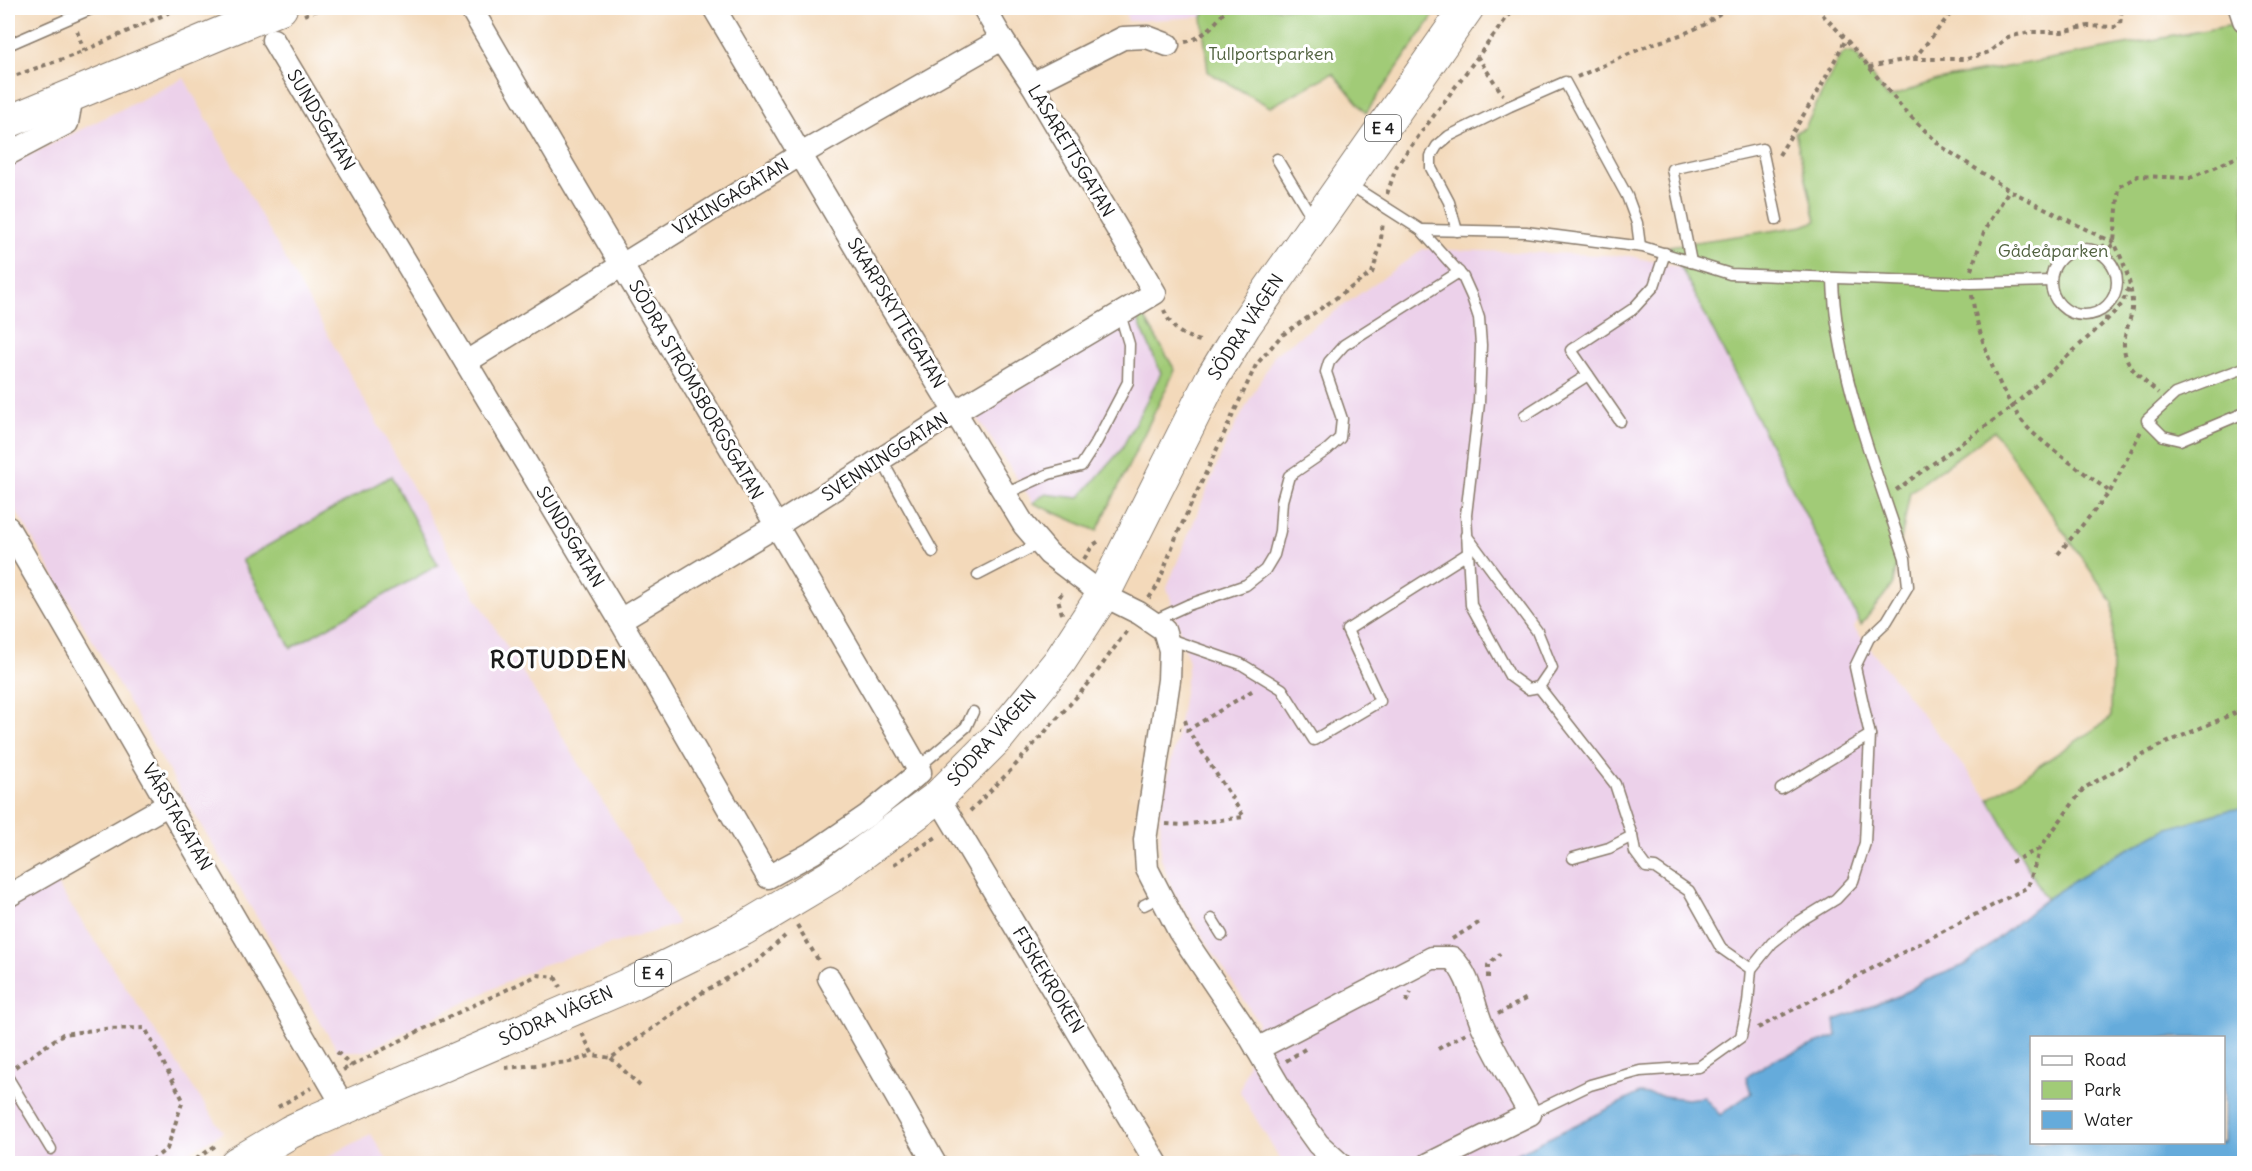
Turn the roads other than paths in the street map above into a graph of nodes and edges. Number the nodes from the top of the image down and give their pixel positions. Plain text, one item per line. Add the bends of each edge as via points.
1 (93, 8) edge
2 (281, 8) edge
3 (471, 8) edge
4 (714, 8) edge
5 (984, 8) edge
6 (1467, 8) edge
7 (2240, 8) edge
8 (2244, 20) edge
9 (1002, 39) junction
10 (273, 40) dead end
11 (8, 45) edge
12 (1168, 45) road end
13 (1032, 84) junction
14 (72, 96) junction
15 (8, 122) edge
16 (8, 154) edge
17 (801, 154) junction
18 (1277, 159) dead end
19 (1346, 182) junction
20 (1777, 220) dead end
21 (1316, 224) junction
22 (1421, 230) junction
23 (1457, 231) junction
24 (1640, 246) junction
25 (1665, 253) junction
26 (1691, 262) junction
27 (622, 264) junction
28 (1459, 272) junction
29 (1833, 279) junction
30 (2050, 281) junction
31 (1154, 294) joint
32 (1120, 314) junction
33 (466, 362) junction
34 (2244, 368) edge
35 (1588, 375) junction
36 (955, 412) junction
37 (2244, 413) edge
38 (1525, 415) dead end
39 (1620, 421) dead end
40 (881, 459) junction
41 (1005, 494) junction
42 (776, 526) junction
43 (8, 528) edge
44 (1466, 535) junction
45 (1040, 543) junction
46 (933, 552) dead end
47 (1467, 554) junction
48 (978, 575) dead end
49 (1103, 595) junction
50 (620, 620) junction
51 (1154, 621) junction
52 (1169, 639) junction
53 (1539, 687) junction
54 (973, 712) dead end
55 (1870, 735) junction
56 (929, 784) junction
57 (1781, 789) dead end
58 (169, 804) junction
59 (1632, 836) junction
60 (1573, 858) dead end
61 (8, 896) edge
62 (1212, 919) dead end
63 (1222, 935) dead end
64 (1751, 969) junction
65 (829, 978) road end
66 (1257, 1049) junction
67 (8, 1078) edge
68 (344, 1107) junction
69 (1530, 1114) junction
70 (51, 1149) dead end
71 (231, 1151) edge
72 (935, 1164) edge
73 (1157, 1164) edge
74 (1340, 1164) edge
75 (1430, 1164) edge

1 - 11 lane
2 - 14 main road
3 - 27 street, SÖDRA STRÖMSBORGSGATAN
4 - 17 street, SKARPSKYTTEGATAN
5 - 9 street, LASARETTSGATAN
6 - 19 highway, SÖDRA VÄGEN / E 4
7 - 8 street
9 - 13 street, LASARETTSGATAN
9 - 17 street, VIKINGAGATAN
10 - 33 street, SUNDSGATAN
12 - 13 street via 1147,37 1123,38
13 - 31 street, LASARETTSGATAN
14 - 15 main road
14 - 16 street via 67,123
17 - 27 street, VIKINGAGATAN
17 - 36 street, SKARPSKYTTEGATAN
18 - 21 lane
19 - 21 highway, SÖDRA VÄGEN / E 4
19 - 22 lane
20 - 26 lane via 1762,149 1672,169
21 - 49 highway, SÖDRA VÄGEN / E 4 via 1211,380
22 - 23 lane
22 - 28 lane
23 - 24 lane via 1526,232
23 - 24 lane via 1449,202 1431,168 1431,156 1437,146 1449,136 1565,82 1627,196
24 - 25 lane
25 - 26 lane
25 - 35 lane via 1654,286 1633,309 1571,351
26 - 29 lane via 1730,274
27 - 33 street, VIKINGAGATAN
27 - 42 street, SÖDRA STRÖMSBORGSGATAN
28 - 44 lane via 1479,318 1481,345
28 - 51 lane via 1344,345 1329,362 1326,372 1342,419 1340,438 1289,476 1274,555 1265,570 1246,585
29 - 30 lane
29 - 55 lane via 1834,309 1852,389 1905,558 1908,586 1887,621 1869,638 1855,667
30 - 30 lane via 2064,254 2084,248 2105,255 2113,264 2118,286 2107,306 2086,315 2076,314 2057,302
31 - 32 street, SVENNINGGATAN
32 - 36 street, SVENNINGGATAN
32 - 41 lane via 1129,344 1128,382 1097,441 1081,466 1049,474
33 - 50 street, SUNDSGATAN
34 - 37 lane via 2175,394 2147,420 2163,436 2180,440
35 - 38 lane
35 - 39 lane
36 - 40 street, SVENNINGGATAN
36 - 41 street, SKARPSKYTTEGATAN
40 - 42 street, SVENNINGGATAN
40 - 46 lane
41 - 45 street, SKARPSKYTTEGATAN
42 - 50 street, SVENNINGGATAN
42 - 56 street, SÖDRA STRÖMSBORGSGATAN
43 - 58 street, VÅRSTAGATAN
44 - 47 lane
44 - 53 lane via 1537,631 1552,668
45 - 48 lane
45 - 49 street, SKARPSKYTTEGATAN via 1048,554
47 - 52 lane via 1347,630 1380,701 1314,740 1282,688 1240,664
47 - 53 lane via 1471,604 1510,676 1528,689
49 - 51 street, SKARPSKYTTEGATAN
49 - 56 highway, SÖDRA VÄGEN / E 4 via 1060,661 999,736
50 - 56 street, SUNDSGATAN via 768,877 868,815
51 - 52 street
52 - 66 street via 1169,680 1145,840 1152,901 1194,955
53 - 59 lane via 1615,784
54 - 56 lane via 966,727 927,760
55 - 57 lane
55 - 64 lane via 1865,843 1853,881 1836,899 1772,943
56 - 68 highway, SÖDRA VÄGEN / E 4 via 830,877 743,929 633,983
56 - 73 street, FISKEKROKEN
58 - 61 street
58 - 68 street, VÅRSTAGATAN
59 - 60 lane via 1609,848
59 - 64 lane via 1635,852 1647,867 1655,868 1689,891 1721,948
62 - 63 lane
64 - 69 lane via 1741,1037 1700,1067 1640,1071 1590,1085
65 - 72 street
66 - 69 street via 1432,958 1452,958 1462,968 1482,1024
66 - 74 street via 1318,1144
67 - 70 lane
68 - 71 highway, SÖDRA VÄGEN / E 4 via 290,1132
69 - 75 street

